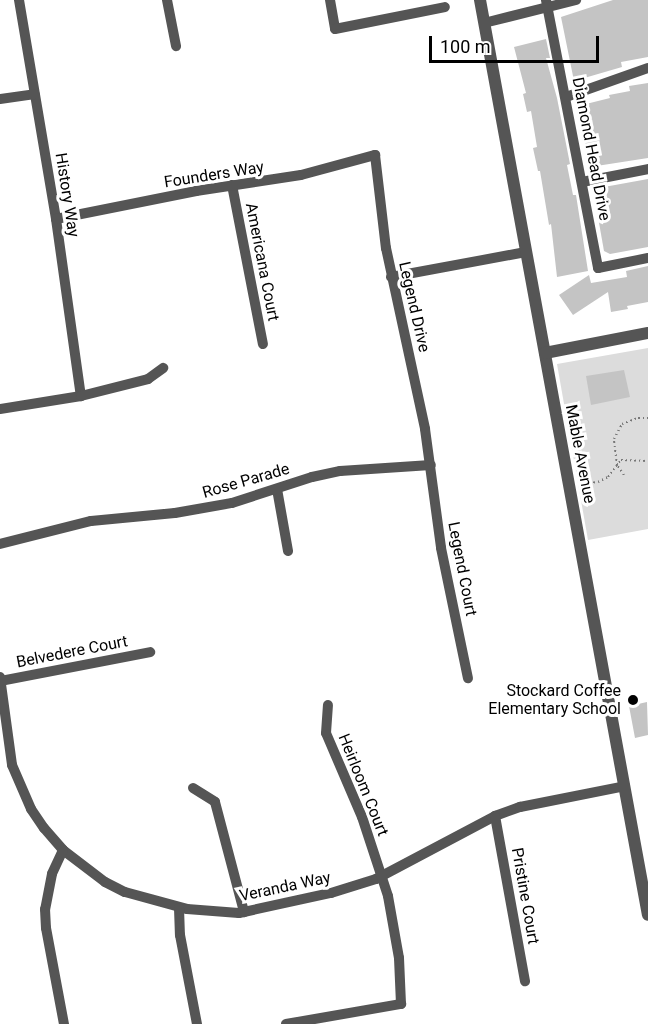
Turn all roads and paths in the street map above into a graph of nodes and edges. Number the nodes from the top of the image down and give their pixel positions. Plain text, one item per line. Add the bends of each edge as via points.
1 (19, 0) edge
2 (166, 0) edge
3 (330, 0) edge
4 (481, 0) edge
5 (576, 0) edge
6 (547, 4) edge
7 (445, 8) dead end
8 (484, 23) junction
9 (176, 46) dead end
10 (648, 68) edge
11 (35, 94) junction
12 (566, 97) junction
13 (0, 99) edge
14 (375, 155) joint
15 (648, 169) edge
16 (582, 182) junction
17 (232, 185) junction
18 (56, 219) junction
19 (526, 252) junction
20 (648, 258) edge
21 (391, 277) junction
22 (648, 333) edge
23 (263, 344) dead end
24 (545, 353) junction
25 (163, 368) dead end
26 (81, 396) junction
27 (0, 409) edge
28 (648, 418) edge
29 (648, 461) edge
30 (431, 465) junction
31 (617, 465) junction
32 (624, 475) dead end
33 (569, 485) junction
34 (277, 489) junction
35 (0, 544) edge
36 (288, 551) dead end
37 (150, 652) dead end
38 (468, 678) dead end
39 (0, 679) edge
40 (328, 705) dead end
41 (625, 786) junction
42 (194, 788) dead end
43 (495, 816) junction
44 (63, 850) junction
45 (383, 875) junction
46 (646, 889) edge
47 (179, 908) junction
48 (244, 912) junction
49 (648, 915) edge
50 (525, 981) dead end
51 (64, 1024) edge
52 (197, 1024) edge
53 (286, 1024) edge

1 - 11 street, History Way
2 - 9 street
3 - 7 street via 336,29
4 - 8 street, Mable Avenue
5 - 6 street
6 - 8 street
6 - 12 street, Diamond Head Drive
8 - 19 street, Mable Avenue
10 - 12 street
11 - 13 street
11 - 18 street, History Way
12 - 16 street, Diamond Head Drive
14 - 17 street, Founders Way via 301,176
14 - 21 street, Legend Drive
15 - 16 street
16 - 20 street, Diamond Head Drive via 598,268
17 - 18 street, Founders Way
17 - 23 street, Americana Court
18 - 26 street, History Way
19 - 21 street
19 - 24 street, Mable Avenue
21 - 30 street, Legend Drive
22 - 24 street
24 - 33 street, Mable Avenue
25 - 26 street via 148,380
26 - 27 street
28 - 31 path via 622,424 614,439
29 - 31 path via 621,460
30 - 34 street, Rose Parade via 340,471
30 - 38 street, Legend Court via 441,548
31 - 32 path
31 - 33 path via 598,482
33 - 41 street, Mable Avenue
34 - 35 street, Rose Parade via 204,509 92,521
34 - 36 street
37 - 39 street, Belvedere Court
39 - 44 street, Veranda Way via 7,742 20,787 44,828
40 - 45 street, Heirloom Court via 326,733
41 - 43 street, Veranda Way via 544,801
41 - 46 street, Mable Avenue
42 - 48 street via 215,802
43 - 45 street, Veranda Way
43 - 50 street, Pristine Court
44 - 47 street, Veranda Way via 115,887
44 - 51 street via 52,874 45,909
45 - 48 street, Veranda Way via 299,902
45 - 53 street, Heirloom Court via 395,928 401,1004
46 - 49 street, Mable Avenue
47 - 48 street, Veranda Way
47 - 52 street via 180,935

